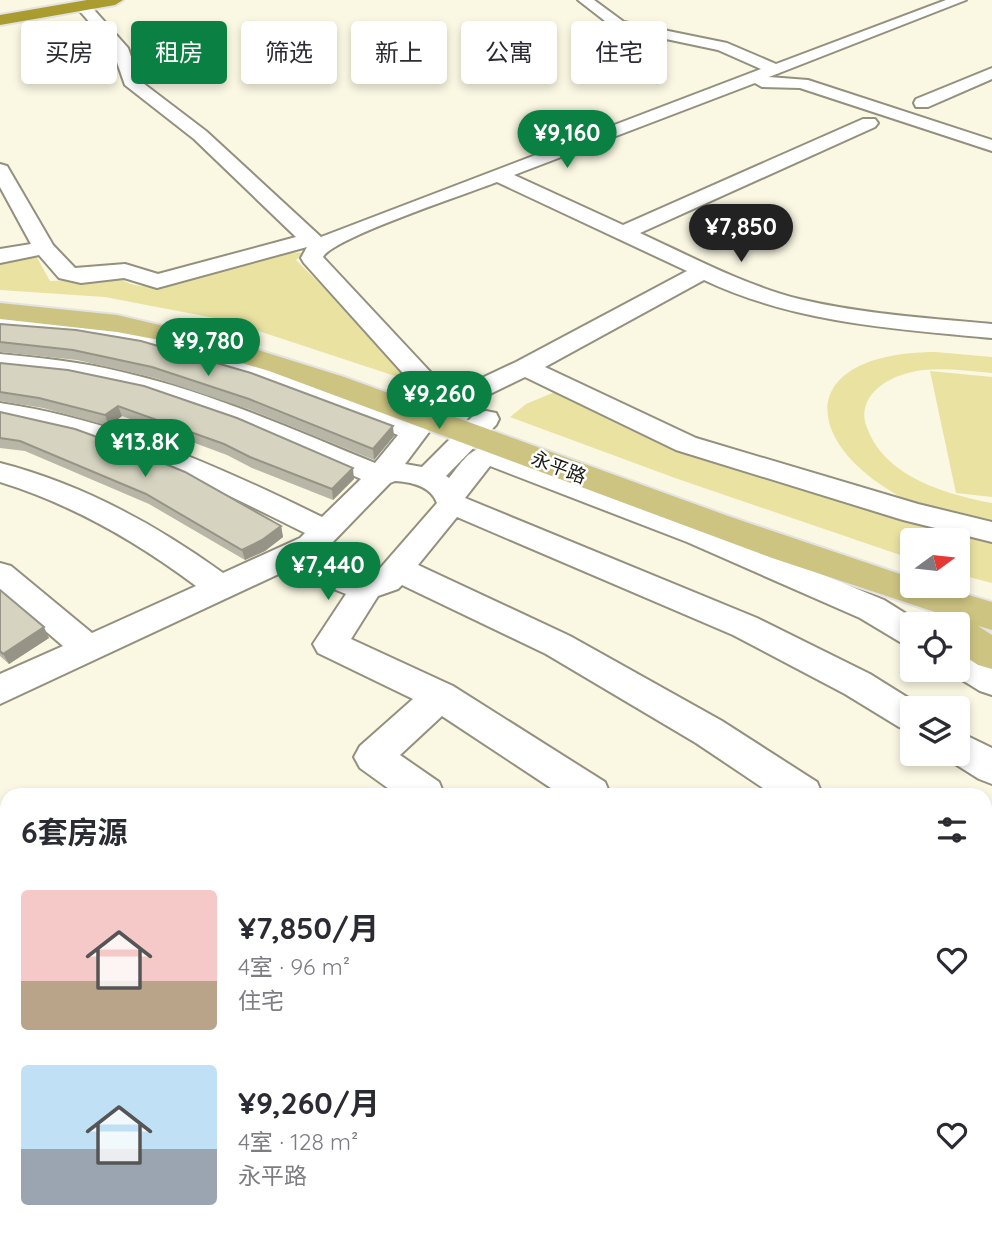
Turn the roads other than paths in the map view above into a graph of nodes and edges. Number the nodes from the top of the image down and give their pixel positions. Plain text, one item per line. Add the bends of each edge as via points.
1 (61, 0) edge
2 (115, 0) edge
3 (585, 0) edge
4 (959, 0) edge
5 (83, 6) junction
6 (0, 10) edge
7 (0, 20) edge
8 (798, 61) junction
9 (776, 70) junction
10 (992, 74) edge
11 (749, 80) junction
12 (922, 103) dead end
13 (869, 123) dead end
14 (992, 137) edge
15 (992, 146) edge
16 (0, 170) edge
17 (499, 175) junction
18 (623, 233) junction
19 (314, 242) junction
20 (44, 248) junction
21 (0, 256) edge
22 (704, 271) junction
23 (0, 298) edge
24 (0, 311) edge
25 (0, 324) edge
26 (992, 331) edge
27 (0, 362) edge
28 (524, 367) junction
29 (446, 405) junction
30 (0, 411) edge
31 (478, 426) junction
32 (0, 472) edge
33 (380, 477) junction
34 (444, 492) junction
35 (992, 532) edge
36 (319, 539) junction
37 (790, 553) junction
38 (397, 569) junction
39 (900, 571) edge
40 (0, 573) edge
41 (367, 587) junction
42 (221, 588) junction
43 (953, 598) edge
44 (978, 610) edge
45 (917, 612) edge
46 (900, 626) edge
47 (89, 649) junction
48 (992, 654) edge
49 (970, 668) edge
50 (992, 681) edge
51 (0, 690) edge
52 (440, 696) junction
53 (900, 709) edge
54 (970, 754) edge
55 (992, 768) edge
56 (417, 788) edge
57 (582, 788) edge
58 (794, 788) edge

1 - 6 highway
2 - 5 highway
3 - 9 street via 619,25 722,46
4 - 8 street
5 - 7 highway
5 - 19 street via 121,46 131,82 200,135
8 - 9 street
8 - 14 street via 814,72 811,79
9 - 11 street
10 - 12 street
11 - 15 street via 802,83
11 - 17 street
13 - 18 street
16 - 20 street
17 - 18 street
17 - 19 street
18 - 22 street
19 - 20 street via 157,281 125,271 67,273
19 - 29 street via 315,263
20 - 21 street
22 - 26 street via 791,304 857,318
22 - 28 street
23 - 29 main road, 永平路 via 107,306 211,326
24 - 31 main road, 永平路 via 80,316 183,335
25 - 33 street via 127,336 308,391 415,432
27 - 33 street via 69,368 124,380 207,407
28 - 29 street
28 - 35 street via 686,444
29 - 31 main road, 永平路
30 - 36 street via 33,415 119,439 220,480
31 - 34 street
31 - 37 main road, 永平路
31 - 39 main road, 永平路
32 - 42 street via 100,513 174,553
33 - 34 street via 408,472
33 - 36 street
34 - 38 street
34 - 46 street via 485,454 698,535 872,609
34 - 53 street via 776,642
36 - 41 street via 314,569
36 - 42 street
37 - 44 main road, 永平路
37 - 45 main road
38 - 41 street via 387,581
38 - 58 street via 558,645 709,732
40 - 47 street
41 - 52 street via 330,644
42 - 47 street
43 - 44 main road
44 - 48 main road
47 - 51 street
49 - 50 street
52 - 56 street via 373,757
52 - 57 street
54 - 55 street

